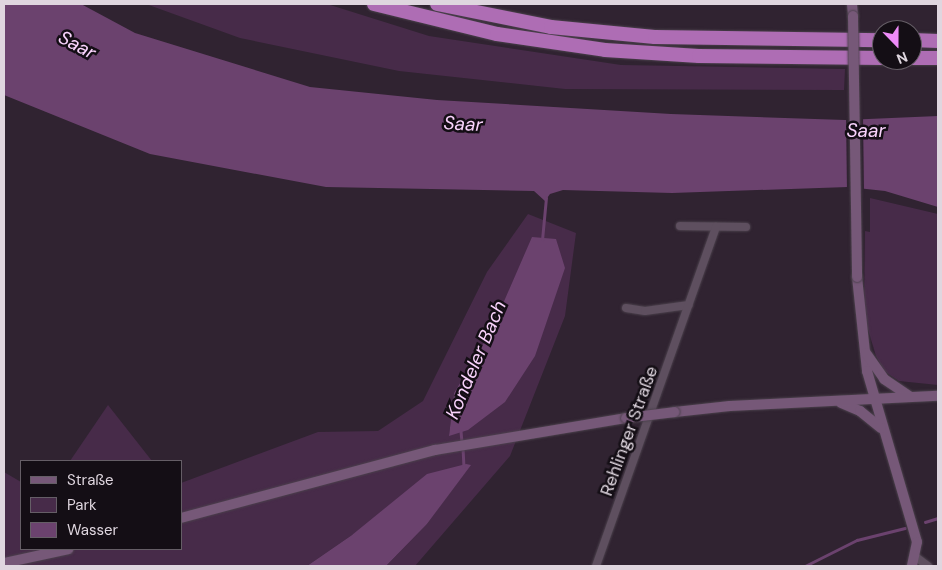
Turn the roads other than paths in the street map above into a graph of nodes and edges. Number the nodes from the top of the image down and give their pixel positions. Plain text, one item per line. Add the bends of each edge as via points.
1 (374, 4) edge
2 (437, 4) edge
3 (852, 4) edge
4 (872, 40) edge
5 (922, 40) edge
6 (938, 41) edge
7 (872, 58) edge
8 (922, 58) edge
9 (938, 58) edge
10 (680, 226) dead end
11 (716, 227) junction
12 (746, 227) dead end
13 (689, 305) junction
14 (626, 308) dead end
15 (862, 348) junction
16 (938, 396) edge
17 (911, 397) junction
18 (873, 399) junction
19 (832, 401) junction
20 (882, 429) junction
21 (182, 518) edge
22 (64, 550) edge
23 (914, 562) edge
24 (4, 563) edge
25 (596, 566) edge
26 (928, 566) edge

1 - 7 highway via 497,34 605,50 699,56
2 - 4 highway via 551,27 645,36
3 - 15 main road, bridge via 857,277
5 - 6 highway
8 - 9 highway
10 - 11 street
11 - 12 street
11 - 13 street, Rehlinger Straße
13 - 14 street via 644,311
13 - 25 street, Rehlinger Straße
15 - 17 main road via 884,379
15 - 18 main road
16 - 17 main road
17 - 18 main road
18 - 19 main road
18 - 20 main road
19 - 20 main road via 860,411
19 - 21 main road, bridge via 626,418 435,450
20 - 23 main road via 917,542
22 - 24 main road
23 - 26 street

